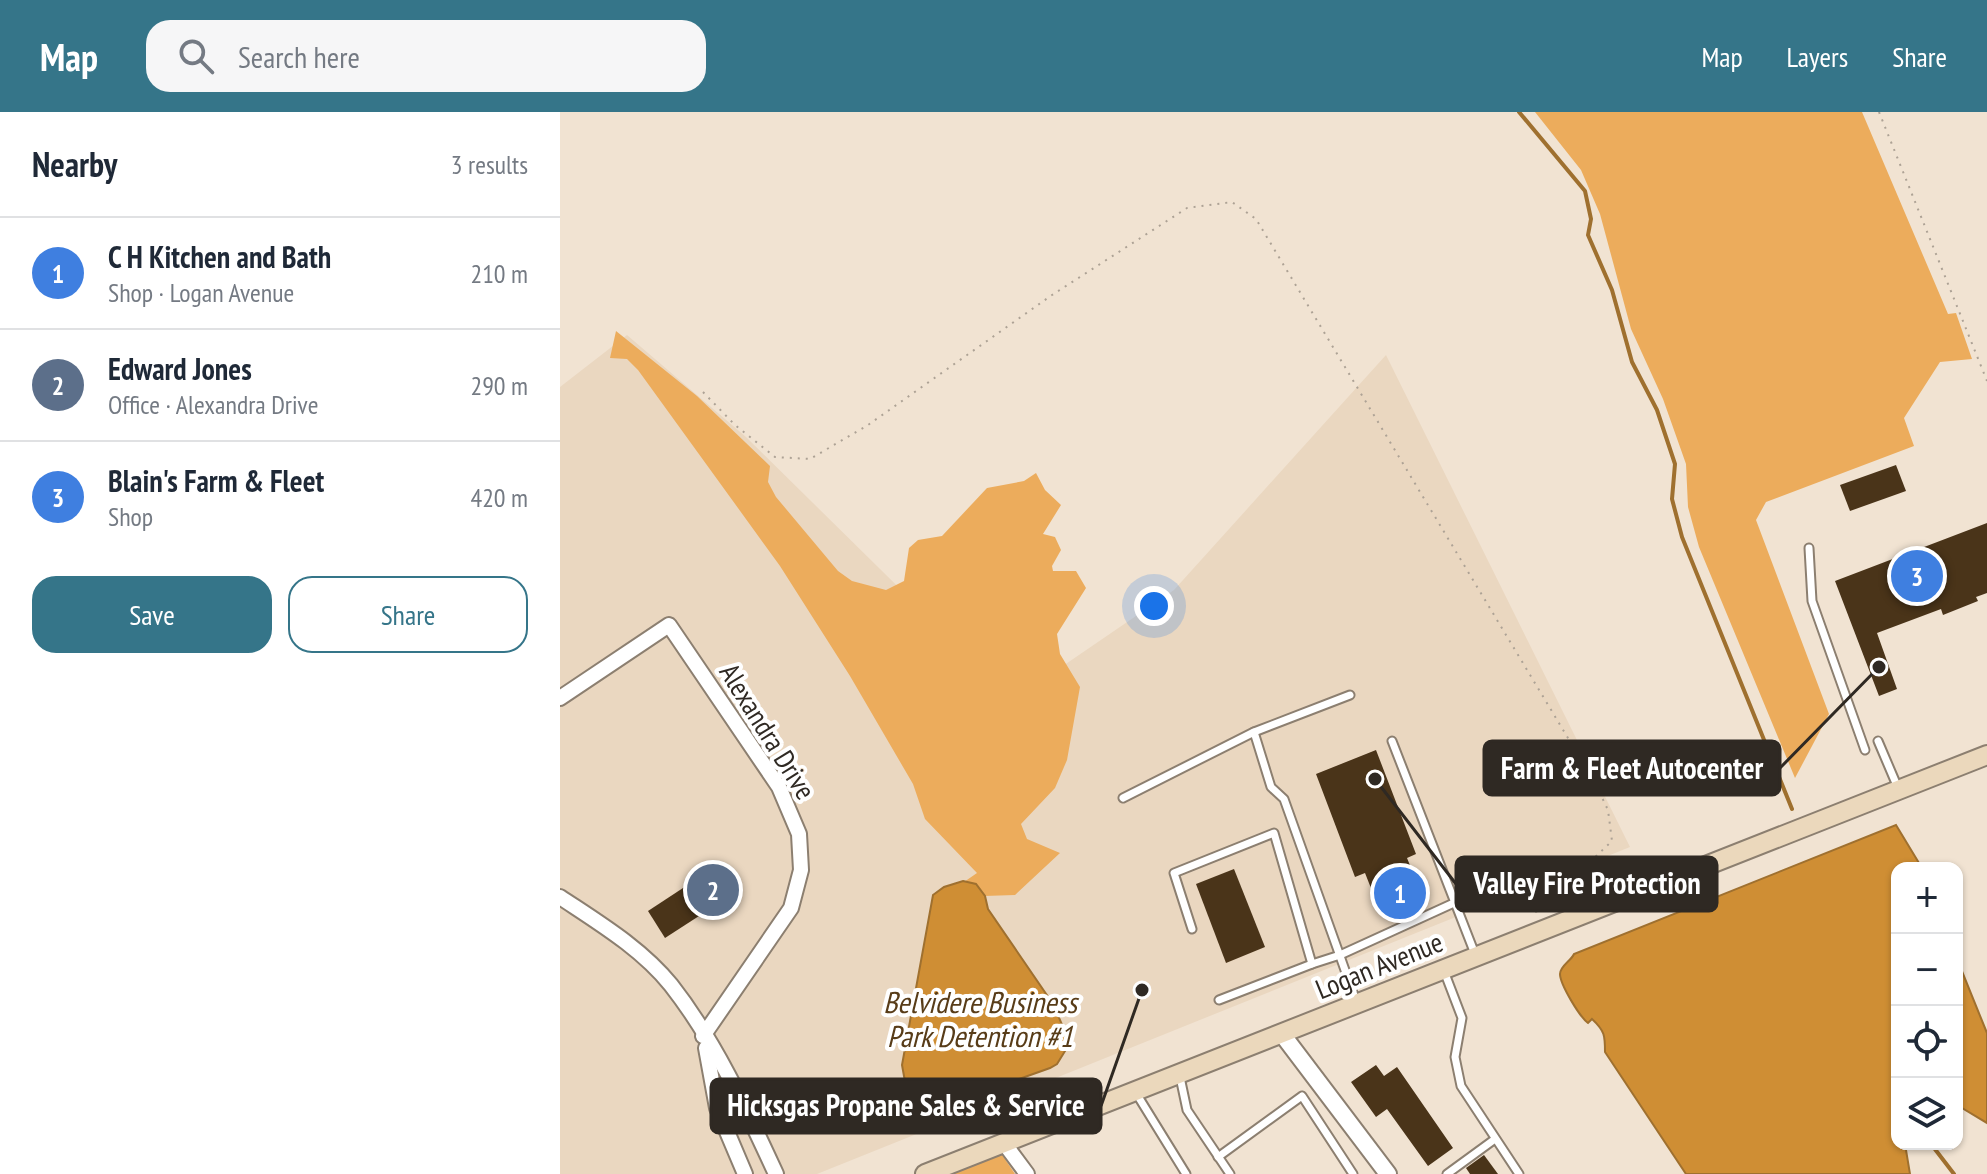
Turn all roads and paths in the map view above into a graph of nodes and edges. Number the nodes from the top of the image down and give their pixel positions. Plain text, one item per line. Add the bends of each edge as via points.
1 (1879, 112) edge
2 (1987, 381) edge
3 (703, 392) dead end
4 (1809, 548) dead end
5 (1350, 695) dead end
6 (560, 698) edge
7 (1254, 732) junction
8 (1392, 741) dead end
9 (1878, 741) dead end
10 (1865, 750) dead end
11 (1987, 755) edge
12 (1899, 790) junction
13 (1123, 798) dead end
14 (560, 897) edge
15 (1456, 902) junction
16 (1192, 929) dead end
17 (1545, 929) junction
18 (1340, 955) junction
19 (1476, 956) junction
20 (1312, 964) junction
21 (1443, 969) junction
22 (1219, 1000) dead end
23 (1357, 1003) junction
24 (1282, 1034) junction
25 (703, 1036) junction
26 (1180, 1074) junction
27 (1135, 1092) junction
28 (1495, 1139) junction
29 (1004, 1143) junction
30 (1218, 1157) junction
31 (745, 1174) edge
32 (776, 1174) edge
33 (925, 1174) edge
34 (1027, 1174) edge
35 (1186, 1174) edge
36 (1230, 1174) edge
37 (1353, 1174) edge
38 (1388, 1174) edge
39 (1447, 1174) edge
40 (1519, 1174) edge

1 - 2 path
3 - 17 path via 775,457 810,459 1187,208 1232,202 1256,219 1608,810 1612,841 1592,860 1521,885
4 - 10 lane via 1812,601
5 - 7 lane
6 - 25 street, Alexandra Drive via 669,625 779,787 799,834 801,870 791,908
7 - 13 lane
7 - 18 lane
8 - 15 lane
9 - 12 lane
11 - 12 main road, Logan Avenue
12 - 17 main road, Logan Avenue
14 - 25 street via 627,942 670,985
15 - 18 lane
15 - 19 lane
16 - 20 lane via 1174,873 1274,833
17 - 19 main road, Logan Avenue
18 - 20 lane
18 - 23 lane
19 - 21 main road, Logan Avenue
20 - 22 lane
21 - 23 main road, Logan Avenue
21 - 28 lane via 1462,1018 1455,1057 1461,1086
23 - 24 main road, Logan Avenue
24 - 26 main road, Logan Avenue
24 - 38 street
25 - 31 street via 717,1108
25 - 32 street via 742,1099
26 - 27 main road, Logan Avenue
26 - 30 lane via 1187,1110
27 - 29 main road, Logan Avenue
27 - 35 lane
28 - 39 lane
28 - 40 lane
29 - 33 main road, Logan Avenue
29 - 34 street
30 - 36 lane
30 - 37 lane via 1302,1096

